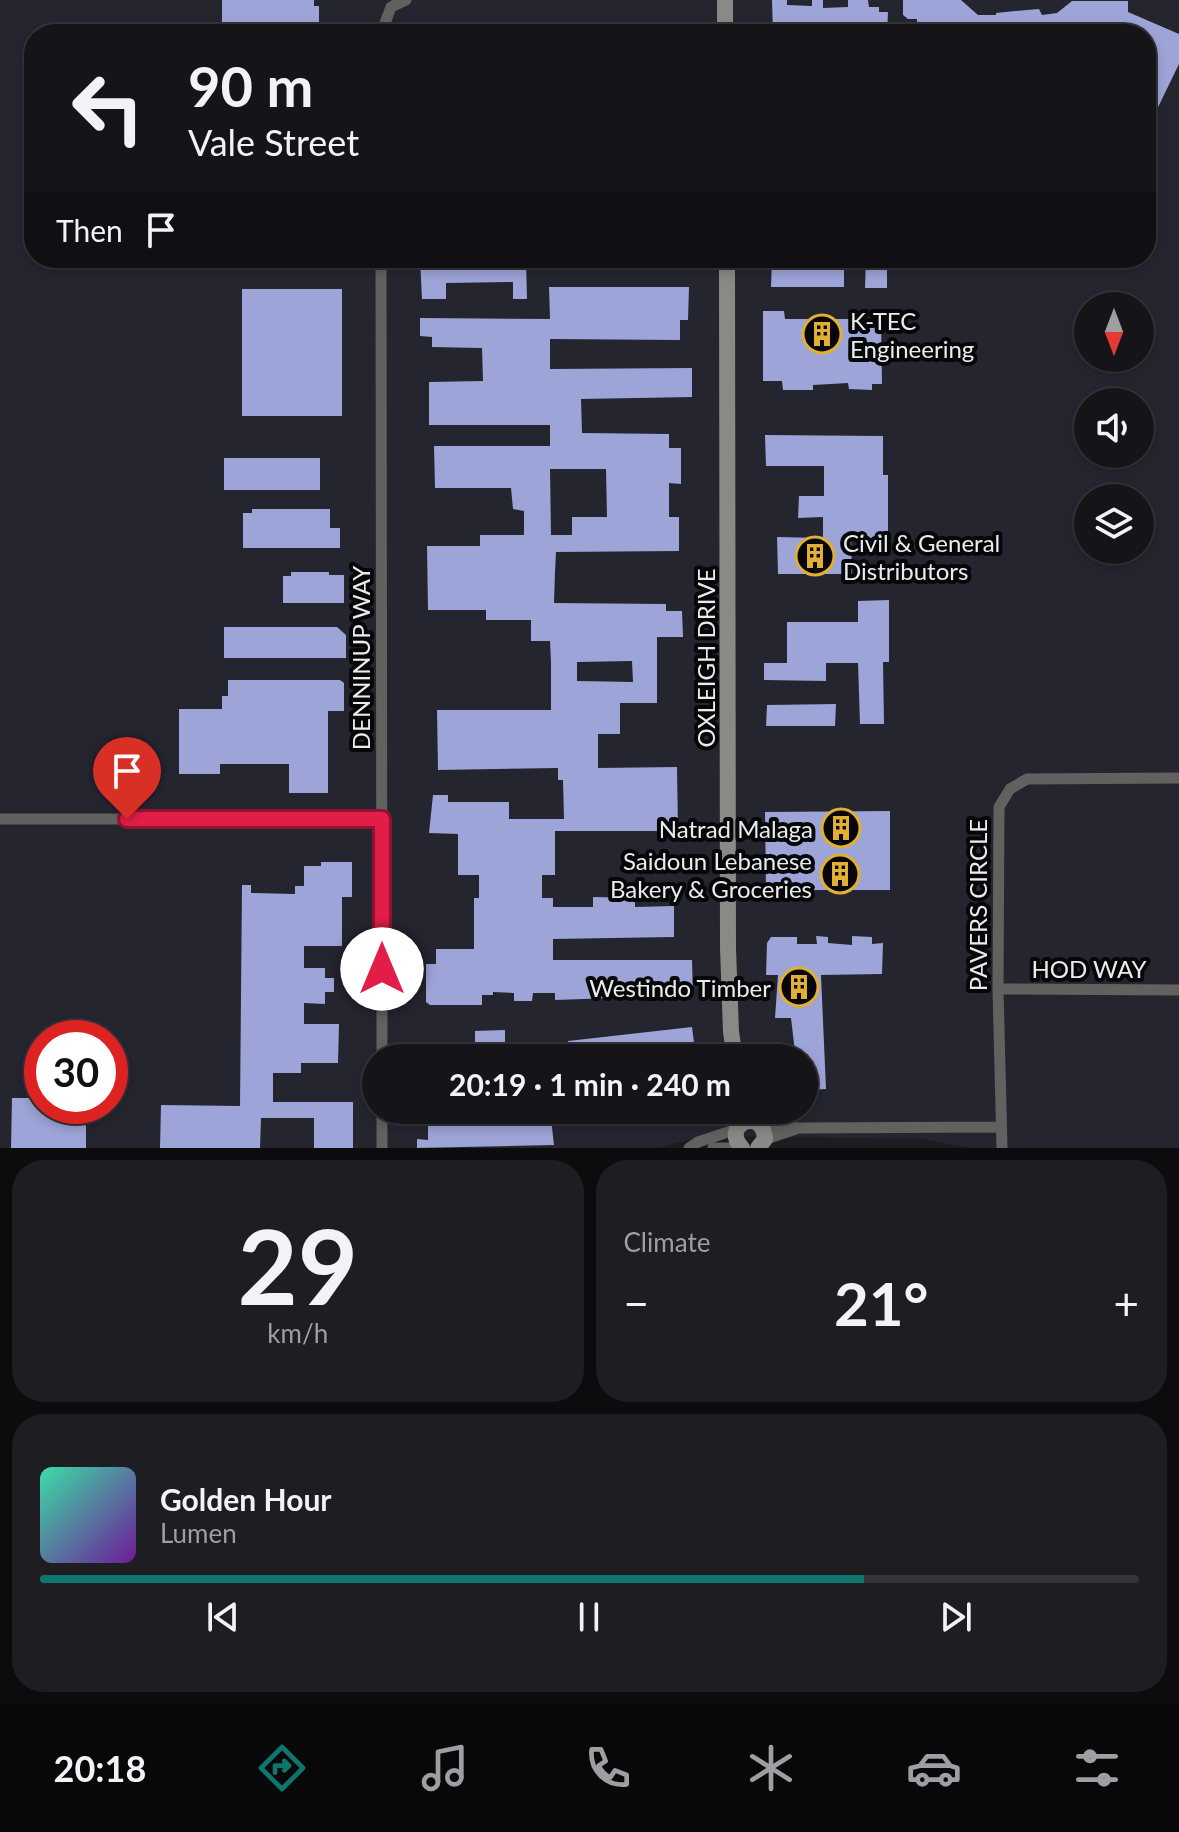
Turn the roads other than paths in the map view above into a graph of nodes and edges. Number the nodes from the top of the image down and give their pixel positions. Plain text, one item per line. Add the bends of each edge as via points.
1 (406, 0) edge
2 (725, 0) edge
3 (385, 24) edge
4 (725, 24) edge
5 (381, 268) edge
6 (727, 268) edge
7 (1179, 778) edge
8 (0, 819) edge
9 (382, 819) junction
10 (998, 989) junction
11 (1179, 990) edge
12 (382, 1044) edge
13 (733, 1044) edge
14 (382, 1124) edge
15 (733, 1124) edge
16 (738, 1124) edge
17 (760, 1124) edge
18 (781, 1124) edge
19 (1001, 1127) junction
20 (800, 1128) junction
21 (760, 1146) edge
22 (382, 1148) edge
23 (689, 1148) edge
24 (713, 1148) edge
25 (742, 1148) edge
26 (1002, 1148) edge

1 - 3 street via 391,7
2 - 4 street
5 - 9 street, DENNINUP WAY
6 - 13 street, OXLEIGH DRIVE via 728,948
7 - 10 street, PAVERS CIRCLE via 1027,779 1010,789 999,807
8 - 9 street
9 - 12 street, DENNINUP WAY
10 - 11 street, HOD WAY
10 - 19 street, PAVERS CIRCLE
14 - 22 street
15 - 23 street
16 - 25 street via 735,1137
17 - 21 street via 765,1134
18 - 20 street
19 - 20 street
19 - 26 street, PAVERS CIRCLE
20 - 21 street
24 - 25 street

